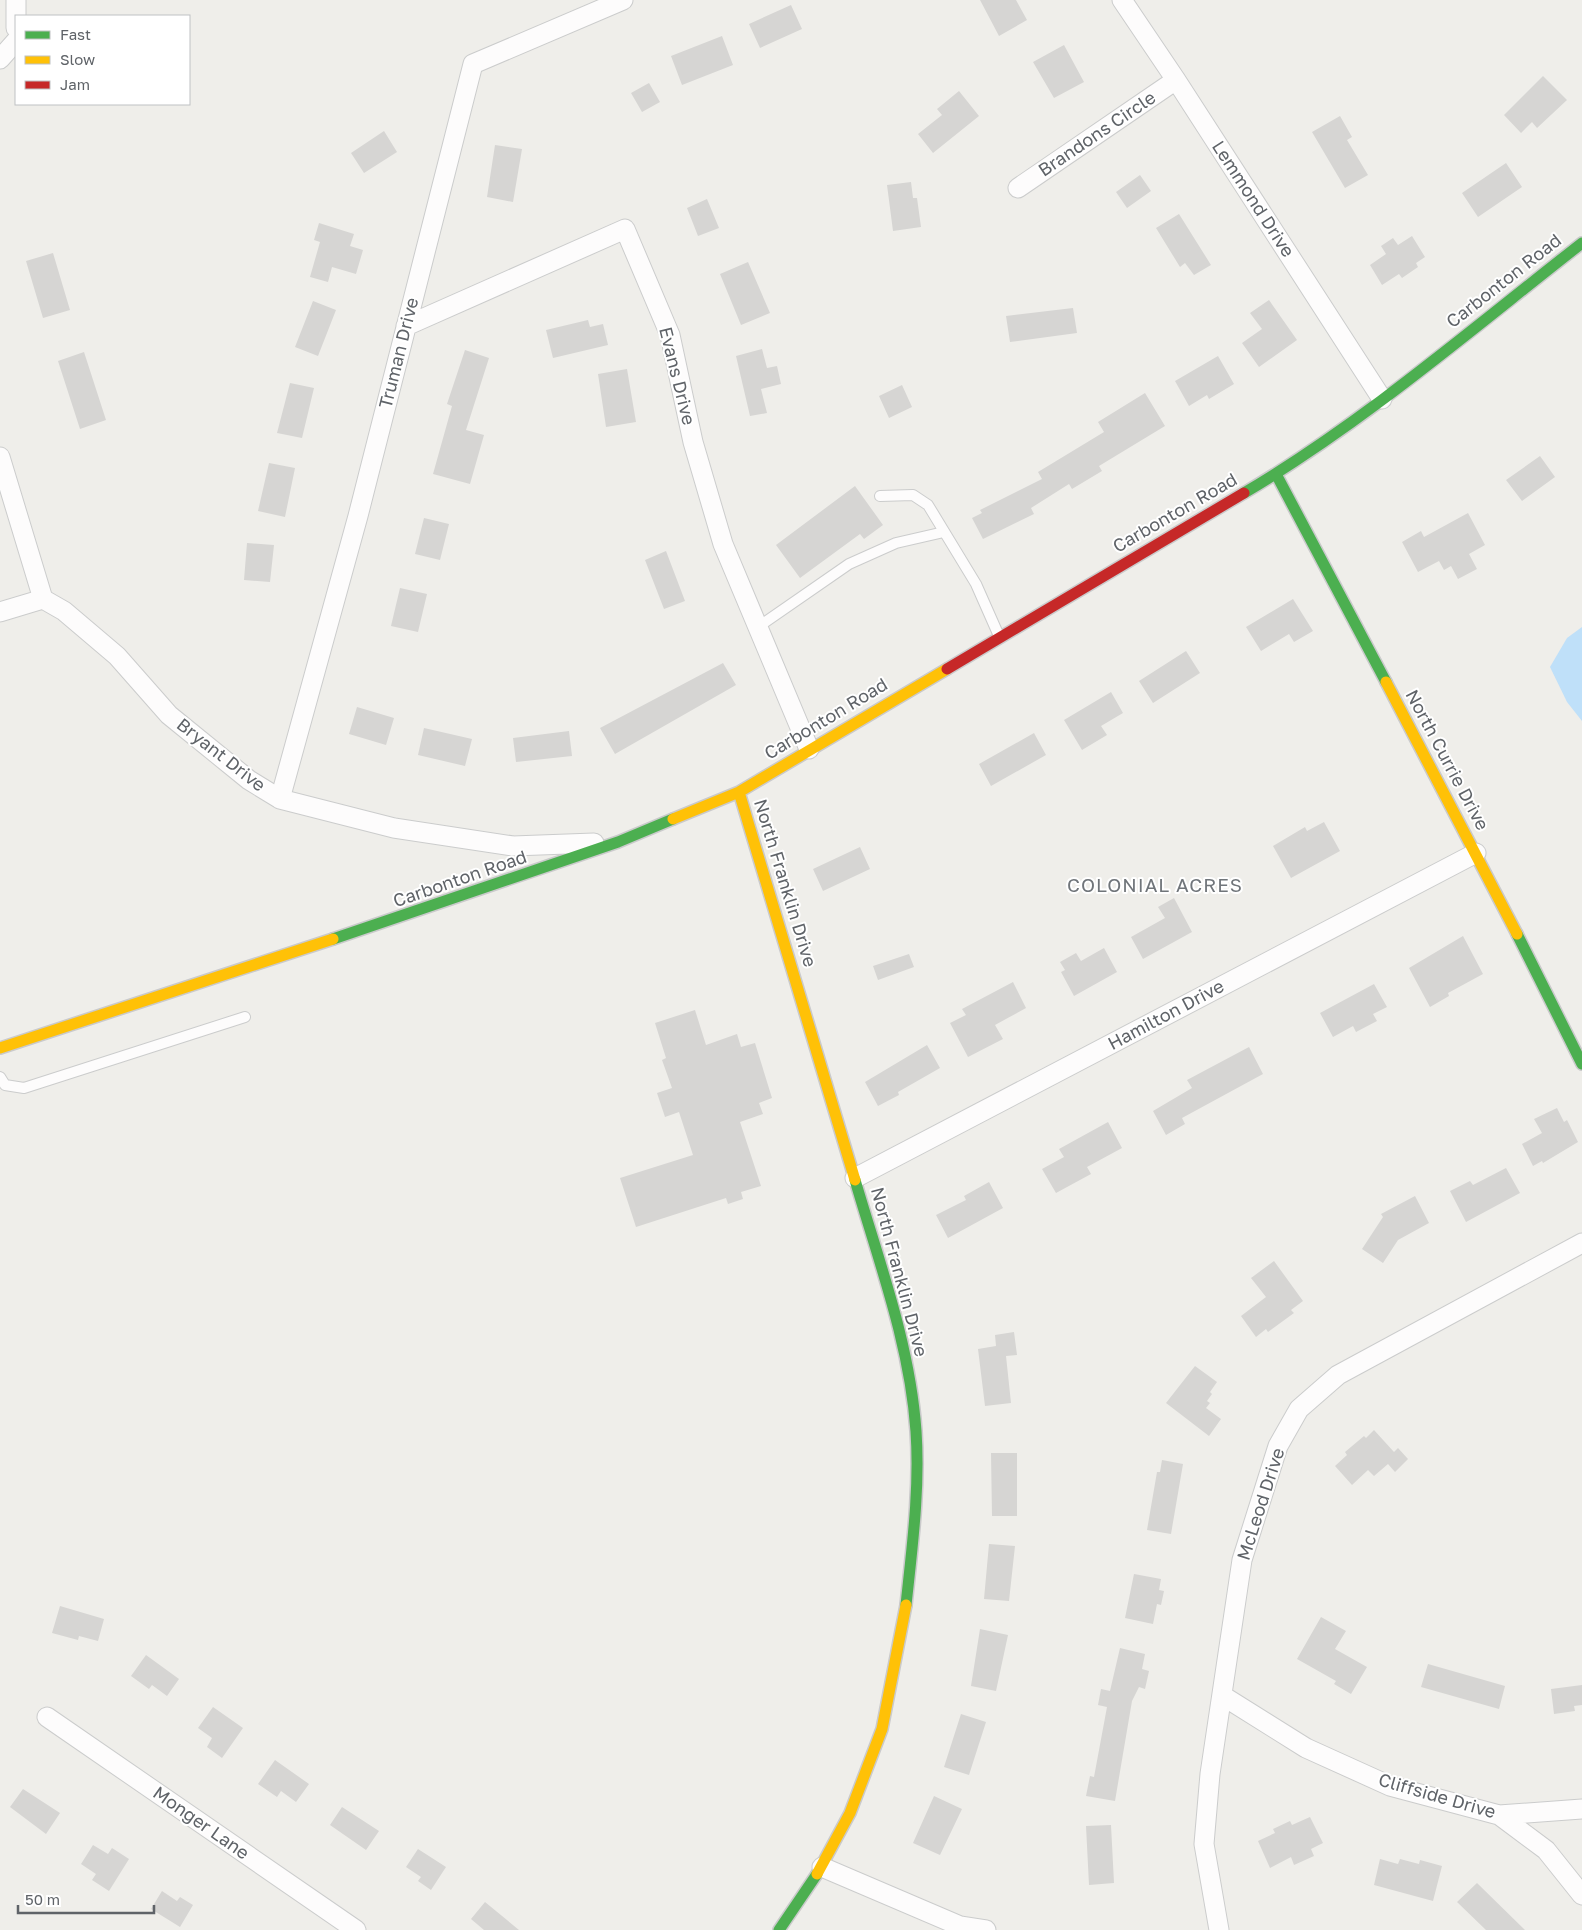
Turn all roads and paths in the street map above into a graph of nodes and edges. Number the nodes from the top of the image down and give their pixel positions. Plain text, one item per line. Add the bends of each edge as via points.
1 (16, 0) edge
2 (623, 0) edge
3 (1122, 0) edge
4 (16, 15) edge
5 (15, 42) edge
6 (0, 59) edge
7 (1176, 80) junction
8 (1018, 188) dead end
9 (1582, 243) edge
10 (406, 326) junction
11 (1382, 398) junction
12 (0, 456) edge
13 (1276, 474) junction
14 (880, 496) dead end
15 (944, 532) junction
16 (42, 599) junction
17 (0, 612) edge
18 (758, 627) junction
19 (1000, 637) junction
20 (809, 750) junction
21 (739, 792) junction
22 (280, 799) junction
23 (618, 842) junction
24 (1476, 853) junction
25 (245, 1017) dead end
26 (0, 1048) edge
27 (1582, 1064) edge
28 (0, 1077) edge
29 (855, 1178) junction
30 (1582, 1242) edge
31 (1223, 1696) junction
32 (46, 1717) dead end
33 (1582, 1809) edge
34 (1499, 1815) junction
35 (822, 1867) junction
36 (1582, 1895) edge
37 (356, 1930) edge
38 (780, 1930) edge
39 (986, 1930) edge
40 (1219, 1930) edge

1 - 4 street
2 - 10 street, Truman Drive via 473,64
3 - 7 street, Lemmond Drive
5 - 6 street
7 - 8 street, Brandons Circle
7 - 11 street, Lemmond Drive
9 - 11 street, Carbonton Road
10 - 18 street, Evans Drive via 625,229 670,335 693,442 723,544
10 - 22 street, Truman Drive via 358,516
11 - 13 street, Carbonton Road
12 - 16 street
13 - 19 street, Carbonton Road
13 - 24 street, North Currie Drive
14 - 15 lane via 913,495 928,505
15 - 18 lane via 896,543 849,564
15 - 19 lane via 976,584
16 - 17 street
16 - 22 street, Bryant Drive via 64,611 117,656 169,715 249,780
18 - 20 street, Evans Drive
19 - 20 street, Carbonton Road
20 - 21 street, Carbonton Road
21 - 23 street, Carbonton Road
21 - 29 street, North Franklin Drive
22 - 23 street, Bryant Drive via 394,828 513,846
23 - 26 street, Carbonton Road via 402,917
24 - 27 street, North Currie Drive
24 - 29 street, Hamilton Drive
25 - 28 lane via 24,1088 5,1085
29 - 35 street, North Franklin Drive via 903,1341 916,1432 915,1518 905,1612 882,1729 850,1813
30 - 31 street, McLeod Drive via 1338,1375 1299,1409 1278,1446 1242,1560
31 - 34 street, Cliffside Drive via 1306,1748 1390,1786
31 - 40 street, McLeod Drive via 1210,1774 1204,1844
32 - 37 street, Monger Lane
33 - 34 street, Cliffside Drive
34 - 36 street via 1546,1850
35 - 38 street, North Franklin Drive
35 - 39 street via 960,1926

